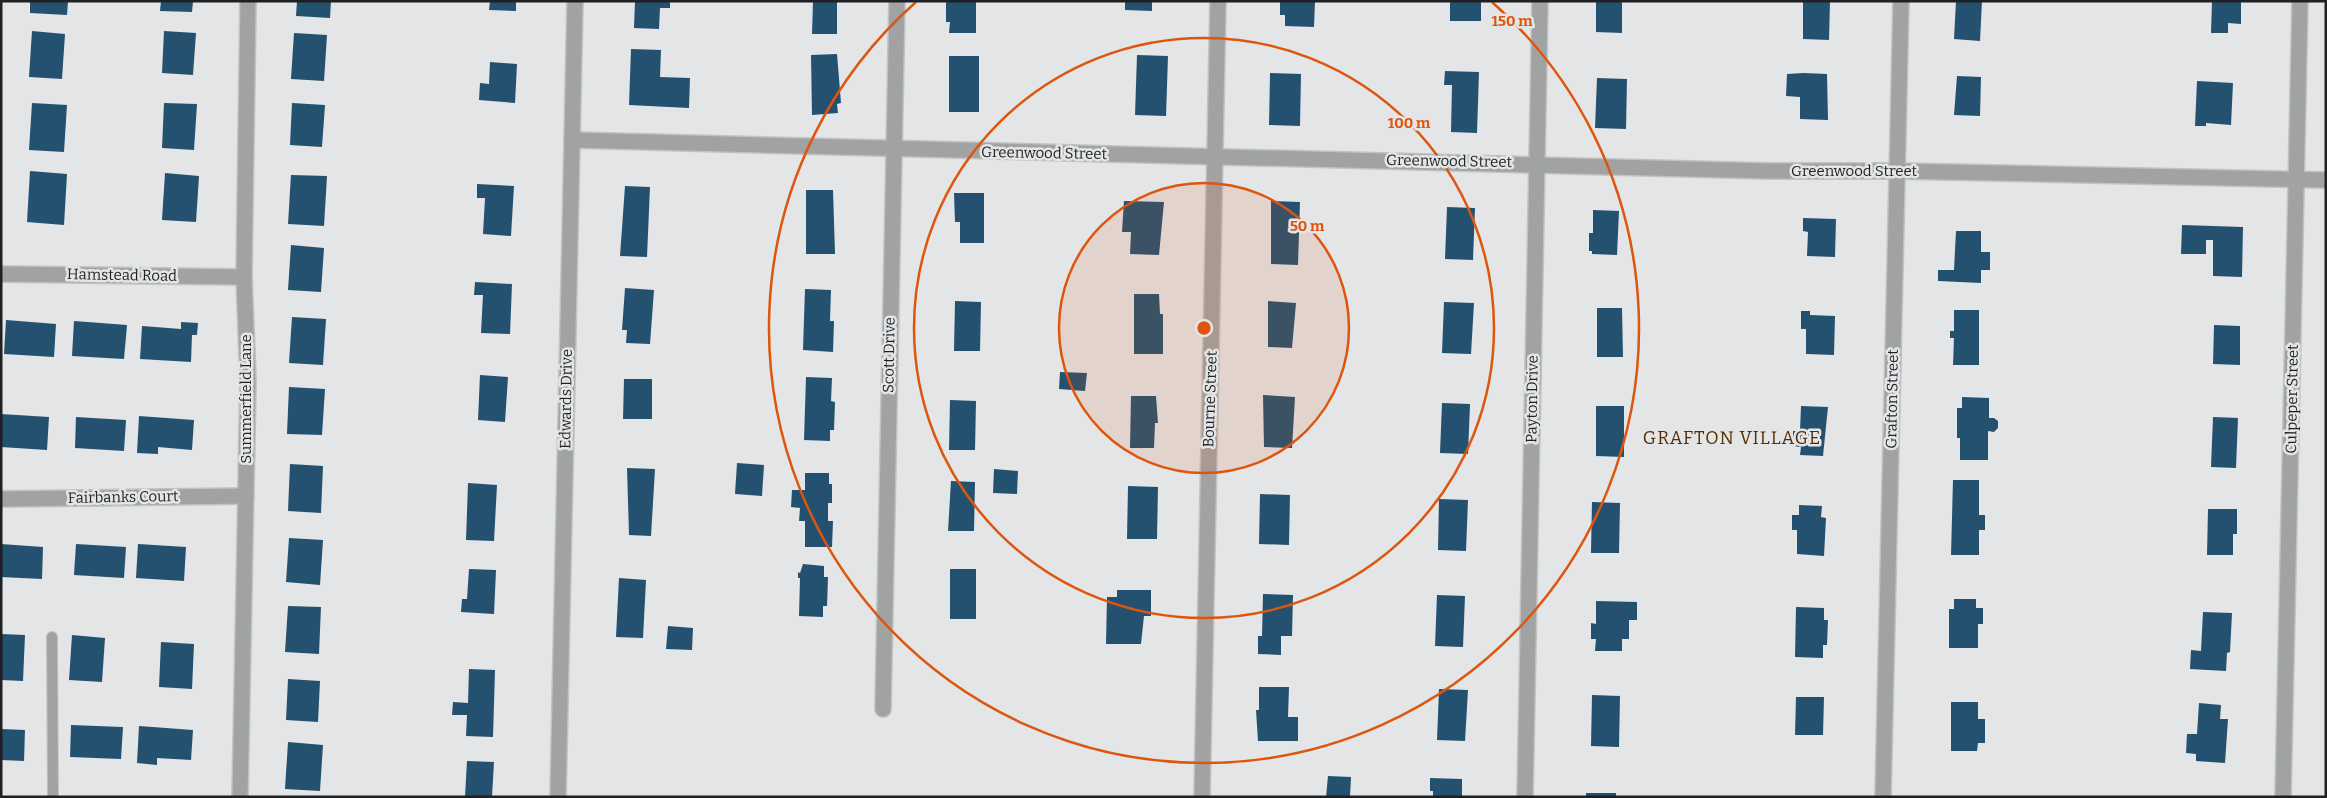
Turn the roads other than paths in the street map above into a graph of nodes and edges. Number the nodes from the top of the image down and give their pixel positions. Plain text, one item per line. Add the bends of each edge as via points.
1 (248, 1) edge
2 (575, 1) edge
3 (897, 1) edge
4 (1218, 1) edge
5 (1540, 1) edge
6 (1901, 1) edge
7 (2300, 1) edge
8 (572, 140) junction
9 (894, 150) junction
10 (1216, 156) junction
11 (1537, 163) junction
12 (1897, 171) junction
13 (2297, 179) junction
14 (2326, 180) edge
15 (1, 274) edge
16 (244, 276) junction
17 (246, 496) junction
18 (1, 499) edge
19 (52, 637) dead end
20 (883, 709) dead end
21 (53, 797) edge
22 (240, 797) edge
23 (558, 797) edge
24 (1202, 797) edge
25 (1525, 797) edge
26 (1883, 797) edge
27 (2283, 797) edge

1 - 16 street, Summerfield Lane
2 - 8 street, Edwards Drive
3 - 9 street, Scott Drive
4 - 10 street, Bourne Street
5 - 11 street, Payton Drive
6 - 12 street, Grafton Street
7 - 13 street, Culpeper Street
8 - 9 street, Greenwood Street
8 - 23 street, Edwards Drive
9 - 10 street, Greenwood Street
9 - 20 street, Scott Drive
10 - 11 street, Greenwood Street
10 - 24 street, Bourne Street
11 - 12 street, Greenwood Street
11 - 25 street, Payton Drive
12 - 13 street, Greenwood Street
12 - 26 street, Grafton Street
13 - 14 street, Greenwood Street
13 - 27 street, Culpeper Street
15 - 16 street, Hamstead Road
16 - 17 street, Summerfield Lane via 248,381
17 - 18 street, Fairbanks Court
17 - 22 street, Summerfield Lane
19 - 21 lane

